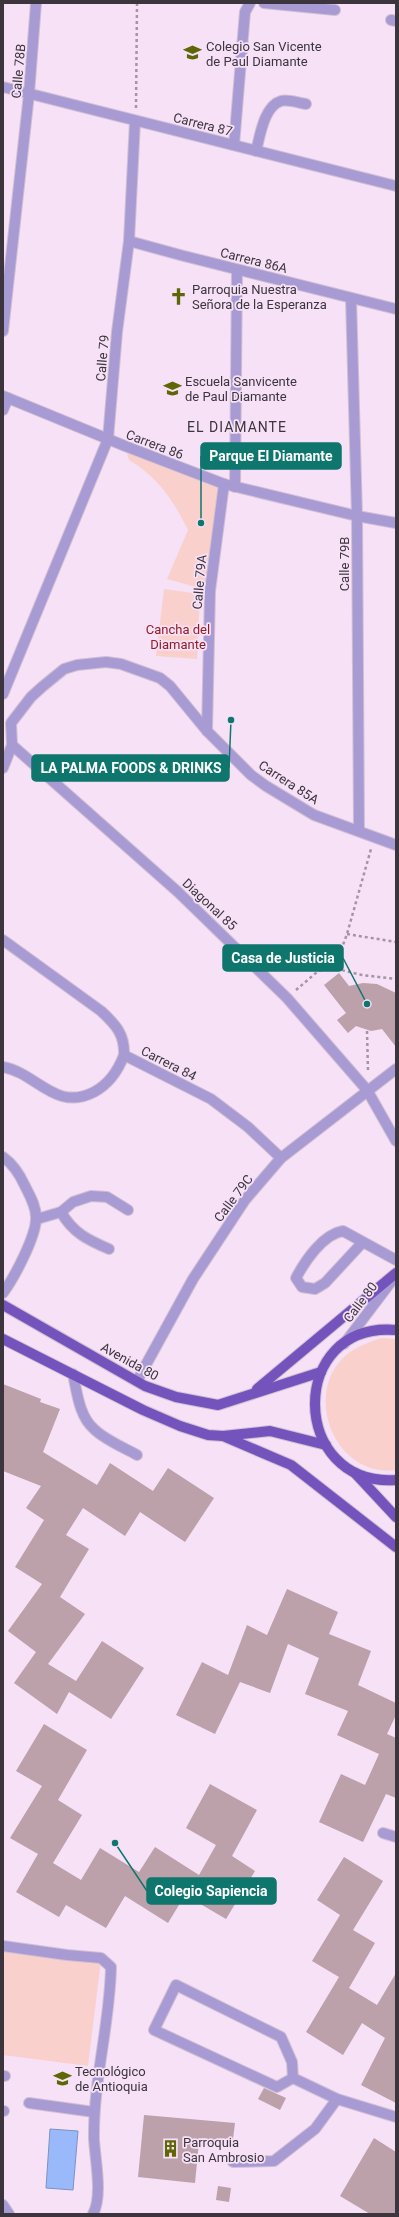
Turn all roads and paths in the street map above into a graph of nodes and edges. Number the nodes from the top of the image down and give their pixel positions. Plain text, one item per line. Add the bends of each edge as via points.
1 (36, 3) edge
2 (137, 3) edge
3 (250, 3) edge
4 (264, 3) edge
5 (335, 10) dead end
6 (3, 87) edge
7 (29, 94) junction
8 (306, 104) dead end
9 (135, 121) junction
10 (234, 145) junction
11 (256, 150) junction
12 (396, 186) edge
13 (129, 241) junction
14 (237, 270) junction
15 (351, 298) junction
16 (396, 309) edge
17 (3, 331) edge
18 (5, 397) edge
19 (3, 410) edge
20 (108, 440) junction
21 (224, 484) junction
22 (235, 487) junction
23 (357, 516) junction
24 (396, 522) edge
25 (3, 694) edge
26 (7, 721) edge
27 (207, 732) junction
28 (12, 745) junction
29 (3, 768) edge
30 (359, 830) junction
31 (374, 838) junction
32 (396, 845) edge
33 (347, 934) junction
34 (3, 940) edge
35 (396, 942) edge
36 (335, 967) junction
37 (396, 979) edge
38 (287, 998) junction
39 (367, 1031) dead end
40 (124, 1055) junction
41 (3, 1067) edge
42 (396, 1069) edge
43 (367, 1090) junction
44 (396, 1141) edge
45 (3, 1157) edge
46 (281, 1158) junction
47 (128, 1210) dead end
48 (61, 1212) junction
49 (37, 1219) junction
50 (363, 1242) junction
51 (109, 1249) dead end
52 (396, 1260) edge
53 (396, 1274) edge
54 (3, 1293) edge
55 (3, 1305) edge
56 (396, 1330) edge
57 (3, 1339) edge
58 (344, 1344) junction
59 (321, 1372) junction
60 (73, 1374) junction
61 (137, 1381) junction
62 (251, 1394) junction
63 (223, 1436) junction
64 (326, 1445) junction
65 (136, 1455) dead end
66 (352, 1470) junction
67 (396, 1480) edge
68 (396, 1516) edge
69 (396, 1547) edge
70 (383, 1833) dead end
71 (396, 1837) edge
72 (3, 1946) edge
73 (293, 2078) junction
74 (337, 2099) junction
75 (29, 2103) dead end
76 (94, 2112) junction
77 (396, 2118) edge
78 (233, 2162) dead end
79 (3, 2205) edge
80 (9, 2214) edge
81 (93, 2214) edge

1 - 7 street, Calle 78B
2 - 9 path
3 - 10 street via 245,12
4 - 5 street
6 - 7 street, Carrera 87
7 - 9 street, Carrera 87
7 - 17 street, Calle 78B
8 - 11 street via 282,101 278,103 268,113
9 - 10 street, Carrera 87
9 - 13 street, Calle 79
10 - 11 street, Carrera 87
11 - 12 street, Carrera 87
13 - 14 street, Carrera 86A
13 - 20 street, Calle 79 via 117,332
14 - 15 street, Carrera 86A
14 - 22 street
15 - 16 street, Carrera 86A
15 - 23 street, Calle 79B
18 - 19 street
18 - 20 street, Carrera 86
20 - 21 street, Carrera 86
20 - 25 street, Calle 79
21 - 22 street, Carrera 86
21 - 27 street, Calle 79A via 210,591
22 - 23 street, Carrera 86
23 - 24 street, Carrera 86
23 - 30 street, Calle 79B
26 - 27 street, Carrera 85A via 64,669 106,662 127,666 160,678 170,686
26 - 28 street, Carrera 85A
27 - 30 street, Carrera 85A via 251,775 281,796 314,815
28 - 29 street
28 - 38 street, Diagonal 85 via 178,892
30 - 31 street, Carrera 85A
31 - 32 street, Carrera 85A
31 - 33 path
33 - 35 path
33 - 36 path
34 - 40 street, Carrera 84 via 115,1024 123,1039
36 - 37 path via 362,975
36 - 38 path via 317,972
38 - 43 street, Diagonal 85
39 - 43 path
40 - 41 street via 117,1071 108,1082 91,1093 73,1098 54,1094 16,1071
40 - 46 street, Carrera 84 via 211,1099 248,1126
42 - 43 street, Calle 79C
43 - 44 street, Diagonal 85
43 - 46 street, Calle 79C
45 - 49 street via 12,1165 33,1200
46 - 61 street, Calle 79C via 245,1200 204,1261
47 - 48 street via 107,1197 91,1196 74,1202
48 - 49 street
48 - 51 street via 73,1230
49 - 54 street via 23,1259
50 - 50 street via 344,1231 337,1232 303,1265 296,1278 302,1287 315,1289 325,1283
50 - 52 street
53 - 58 street, Calle 80
53 - 62 main road
55 - 61 main road, Avenida 80
56 - 58 main road via 372,1331
57 - 60 main road
58 - 59 main road
59 - 62 main road, Avenida 80
59 - 64 main road via 314,1396 314,1409 316,1422
60 - 63 main road via 180,1426 208,1435
60 - 65 street via 85,1418 94,1429
61 - 62 main road, Avenida 80 via 176,1397 218,1405
63 - 64 main road via 270,1431
63 - 69 main road via 291,1465
64 - 66 main road
66 - 67 main road via 380,1480
66 - 68 main road
70 - 71 street
72 - 76 street via 101,1958 111,1967
73 - 73 street via 292,2062 281,2037 176,1985 154,2030 277,2087
73 - 74 street
74 - 77 street
74 - 78 street via 315,2129 274,2161
75 - 76 street
76 - 81 street via 97,2173 96,2208
79 - 80 street

